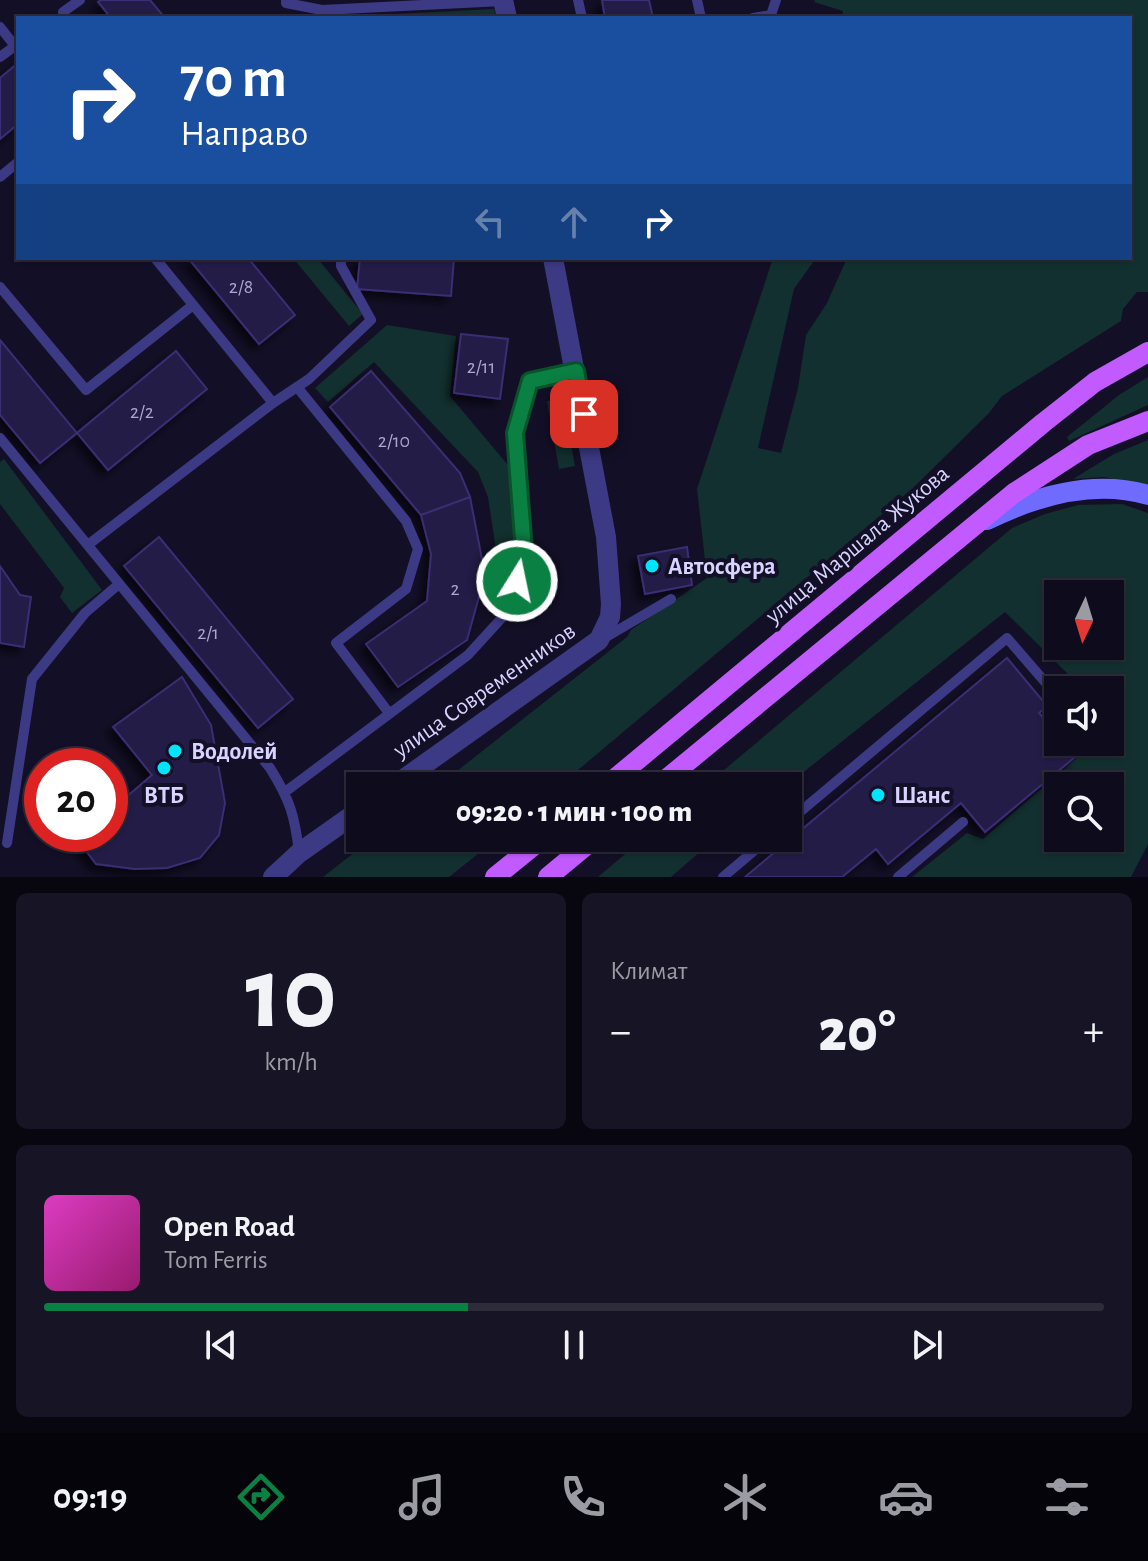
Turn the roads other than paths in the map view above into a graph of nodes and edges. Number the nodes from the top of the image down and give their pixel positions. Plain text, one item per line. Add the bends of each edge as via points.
1 (80, 0) edge
2 (286, 0) edge
3 (503, 0) edge
4 (776, 0) edge
5 (322, 14) edge
6 (62, 16) edge
7 (765, 16) edge
8 (0, 27) edge
9 (16, 45) edge
10 (0, 57) edge
11 (16, 164) edge
12 (0, 177) edge
13 (157, 260) edge
14 (341, 260) edge
15 (553, 260) edge
16 (0, 287) edge
17 (193, 305) junction
18 (1148, 352) edge
19 (576, 371) junction
20 (297, 387) junction
21 (273, 403) junction
22 (1148, 421) edge
23 (0, 438) edge
24 (1148, 495) edge
25 (972, 526) junction
26 (89, 544) junction
27 (119, 584) junction
28 (671, 599) dead end
29 (599, 640) junction
30 (1044, 681) edge
31 (389, 713) junction
32 (414, 772) edge
33 (623, 772) edge
34 (675, 772) edge
35 (285, 792) junction
36 (802, 810) edge
37 (346, 820) edge
38 (963, 822) dead end
39 (7, 843) dead end
40 (526, 852) edge
41 (578, 852) edge
42 (752, 852) edge
43 (299, 853) junction
44 (273, 877) edge
45 (495, 877) edge
46 (548, 877) edge
47 (723, 877) edge
48 (898, 877) edge

1 - 6 lane
2 - 5 lane
3 - 5 lane
4 - 7 lane via 771,15
8 - 9 lane
9 - 10 lane
11 - 12 lane
13 - 17 lane
14 - 20 lane via 371,320
15 - 19 street, улица Современников
16 - 17 lane via 86,390
17 - 21 lane
18 - 33 main road, улица Маршала Жукова via 1095,382 1043,423
19 - 29 street, улица Современников via 606,537 610,617
19 - 31 lane via 530,381 515,433 524,551 509,610 468,655
20 - 21 lane
20 - 31 lane via 406,521 418,549 406,589 336,643
21 - 26 lane
22 - 25 main road via 1088,445
23 - 26 lane
24 - 25 main road via 1102,487 1056,495
25 - 34 main road
26 - 27 lane
27 - 35 lane
27 - 39 lane via 85,613 32,679
28 - 29 lane
29 - 32 street, улица Современников
30 - 36 lane via 1007,638
31 - 35 lane
35 - 43 lane via 295,816
37 - 43 street
38 - 48 lane
40 - 45 main road
41 - 46 main road
42 - 47 lane
43 - 44 street

